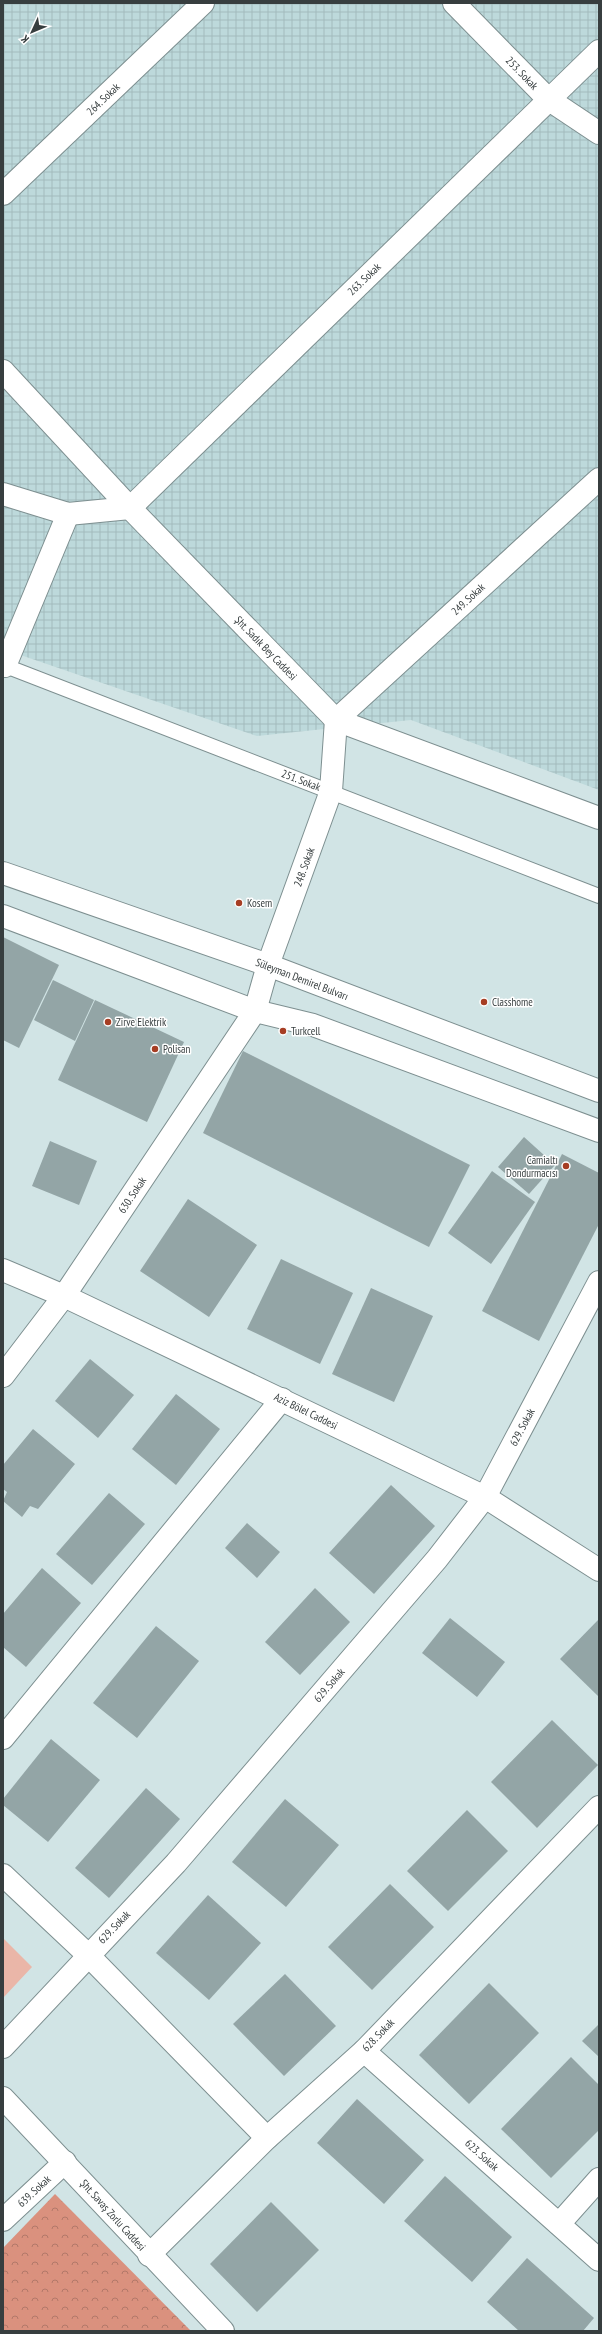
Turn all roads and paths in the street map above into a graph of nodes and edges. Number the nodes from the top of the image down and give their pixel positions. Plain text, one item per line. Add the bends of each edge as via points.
1 (203, 3) edge
2 (454, 3) edge
3 (599, 51) edge
4 (548, 99) junction
5 (599, 133) edge
6 (3, 194) edge
7 (3, 371) edge
8 (599, 479) edge
9 (3, 494) edge
10 (130, 508) junction
11 (68, 514) junction
12 (4, 665) edge
13 (336, 720) junction
14 (331, 792) junction
15 (599, 818) edge
16 (3, 873) edge
17 (599, 896) edge
18 (3, 916) edge
19 (268, 966) junction
20 (255, 1010) junction
21 (599, 1092) edge
22 (599, 1131) edge
23 (3, 1270) edge
24 (599, 1282) edge
25 (64, 1296) junction
26 (3, 1376) edge
27 (282, 1399) junction
28 (485, 1497) junction
29 (599, 1570) edge
30 (3, 1738) edge
31 (599, 1807) edge
32 (3, 1875) edge
33 (88, 1955) junction
34 (3, 2047) edge
35 (364, 2051) junction
36 (3, 2098) edge
37 (267, 2138) junction
38 (65, 2162) junction
39 (599, 2179) edge
40 (3, 2220) edge
41 (559, 2224) junction
42 (149, 2255) junction
43 (599, 2260) edge
44 (223, 2331) edge

1 - 6 street, 264. Sokak
2 - 4 street, 253. Sokak
3 - 4 street, 263. Sokak
4 - 5 street, 253. Sokak
4 - 10 street, 263. Sokak
7 - 10 street, Şht. Sadık Bey Caddesi
8 - 13 street, 249. Sokak
9 - 11 street
10 - 11 street
10 - 13 street, Şht. Sadık Bey Caddesi
11 - 12 street
12 - 14 lane, 251. Sokak
13 - 14 street, 248. Sokak
13 - 15 street, Şht. Sadık Bey Caddesi
14 - 17 lane, 251. Sokak
14 - 19 street, 248. Sokak
16 - 19 street, Süleyman Demirel Bulvarı
18 - 20 street
19 - 20 street, 248. Sokak
19 - 21 street, Süleyman Demirel Bulvarı
20 - 22 street via 313,1025
20 - 25 street, 630. Sokak
23 - 25 street, Aziz Bölel Caddesi
24 - 28 street, 629. Sokak
25 - 26 street, 630. Sokak
25 - 27 street, Aziz Bölel Caddesi
27 - 28 street, Aziz Bölel Caddesi
27 - 30 street
28 - 29 street, Aziz Bölel Caddesi
28 - 33 street, 629. Sokak via 437,1559 176,1863
31 - 35 street, 628. Sokak
32 - 33 street
33 - 34 street, 629. Sokak
33 - 37 street
35 - 37 street, 628. Sokak
35 - 41 street, 623. Sokak
36 - 38 street, Şht. Savaş Zorlu Caddesi
37 - 42 street, 628. Sokak
38 - 40 street, 639. Sokak
38 - 42 street, Şht. Savaş Zorlu Caddesi
39 - 41 street
41 - 43 street, 623. Sokak
42 - 44 street, Şht. Savaş Zorlu Caddesi

